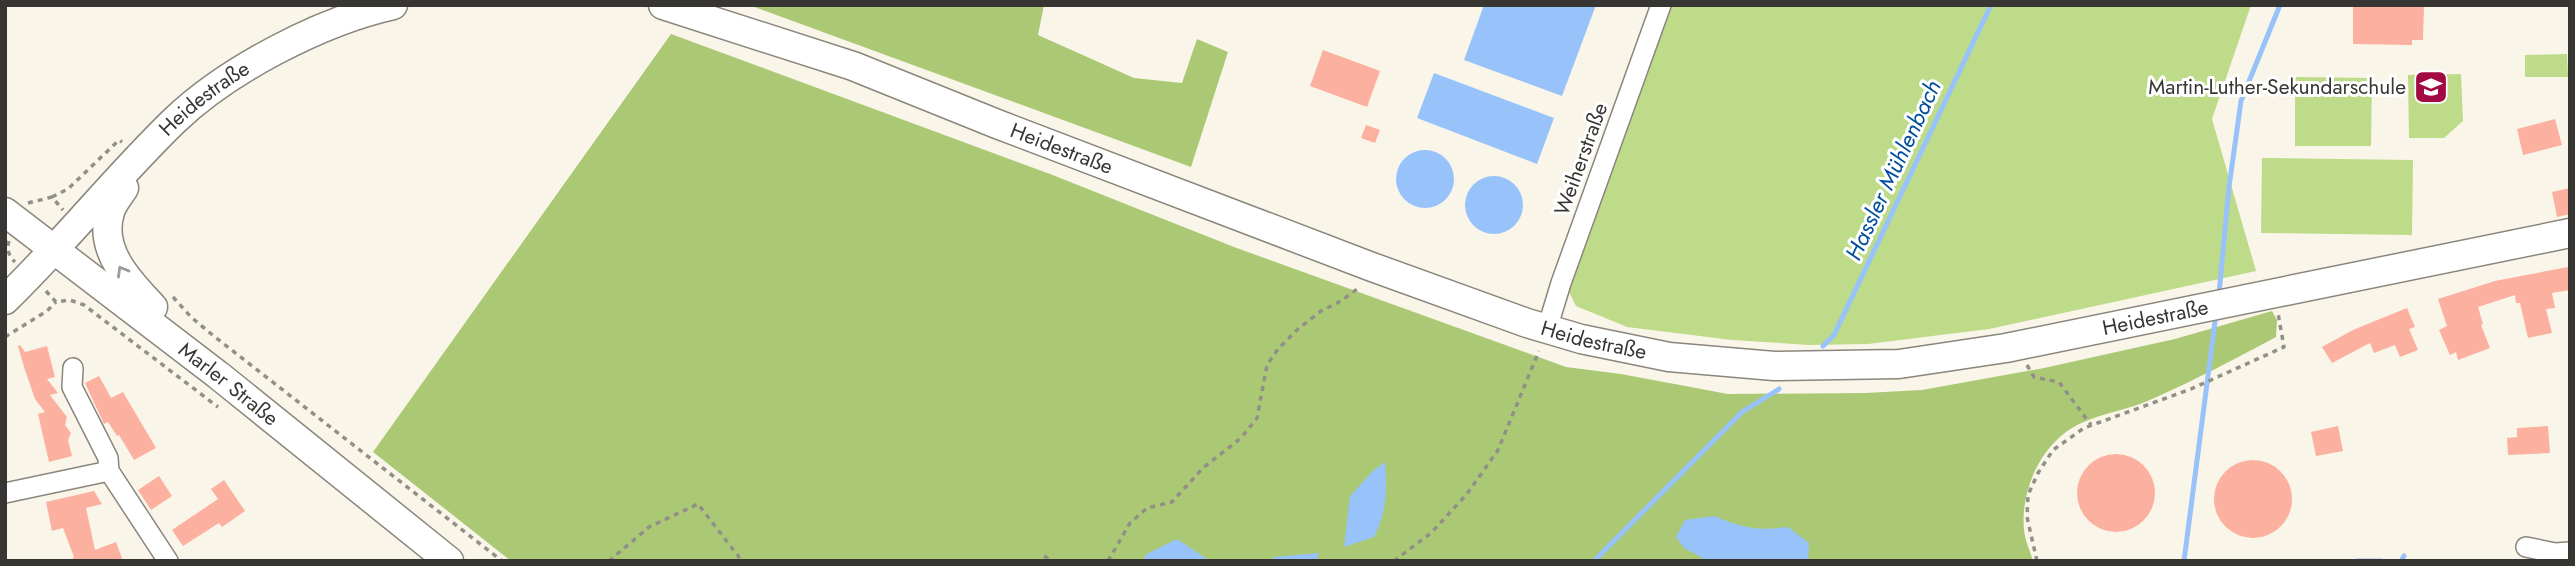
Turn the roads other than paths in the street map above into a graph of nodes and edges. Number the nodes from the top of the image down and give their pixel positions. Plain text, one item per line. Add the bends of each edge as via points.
1 (393, 5) edge
2 (663, 5) edge
3 (1661, 5) edge
4 (176, 119) junction
5 (7, 225) edge
6 (2570, 233) edge
7 (54, 249) junction
8 (5, 300) edge
9 (1544, 338) junction
10 (73, 369) dead end
11 (218, 375) junction
12 (109, 471) junction
13 (5, 493) edge
14 (2526, 547) dead end
15 (2570, 552) edge
16 (168, 561) edge
17 (449, 561) edge

1 - 4 main road, Heidestraße via 286,46 242,70
2 - 9 main road, Heidestraße via 853,66
3 - 9 street, Weiherstraße
4 - 7 main road, Heidestraße
11 -> 4 main road via 125,278 109,246 111,209 139,163
5 - 7 main road, Marler Straße
6 - 9 main road, Heidestraße via 2016,346 1899,364 1774,366
7 - 8 main road, Heidestraße
7 - 11 main road, Marler Straße
10 - 12 street via 72,387 108,458
11 - 17 main road, Marler Straße
12 - 13 street
12 - 16 street
14 - 15 street

